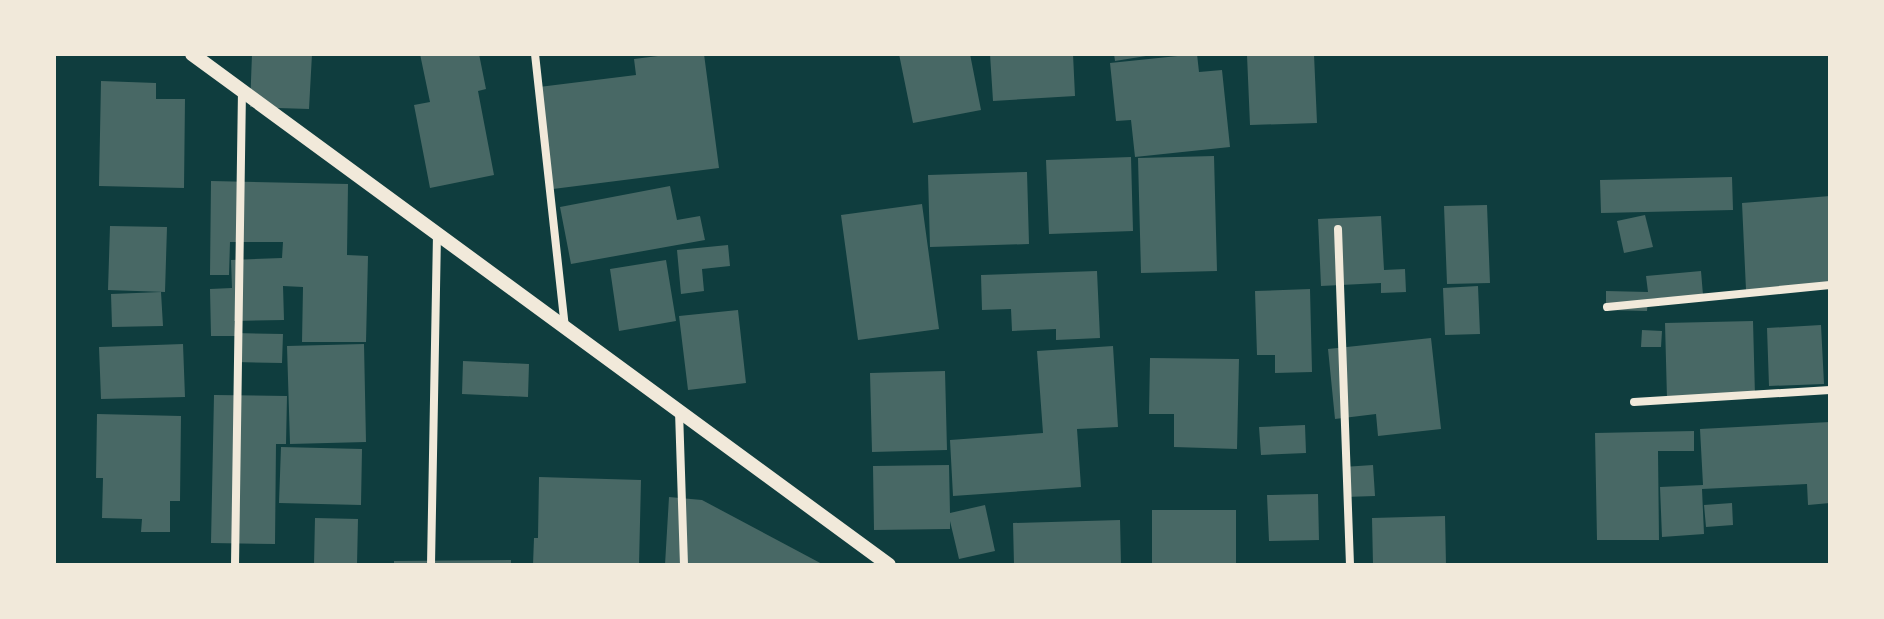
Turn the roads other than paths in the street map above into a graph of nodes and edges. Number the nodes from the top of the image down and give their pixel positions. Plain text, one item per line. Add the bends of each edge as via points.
1 (192, 54) edge
2 (535, 54) edge
3 (242, 89) junction
4 (1338, 229) dead end
5 (437, 232) junction
6 (1830, 285) edge
7 (1607, 307) dead end
8 (565, 329) junction
9 (1830, 390) edge
10 (1634, 402) dead end
11 (679, 410) junction
12 (235, 565) edge
13 (431, 565) edge
14 (684, 565) edge
15 (889, 565) edge
16 (1350, 565) edge

1 - 3 street
2 - 8 street
3 - 5 street
3 - 12 street
4 - 16 street
5 - 8 street
5 - 13 street
6 - 7 street
8 - 11 street
9 - 10 street
11 - 14 street
11 - 15 street

